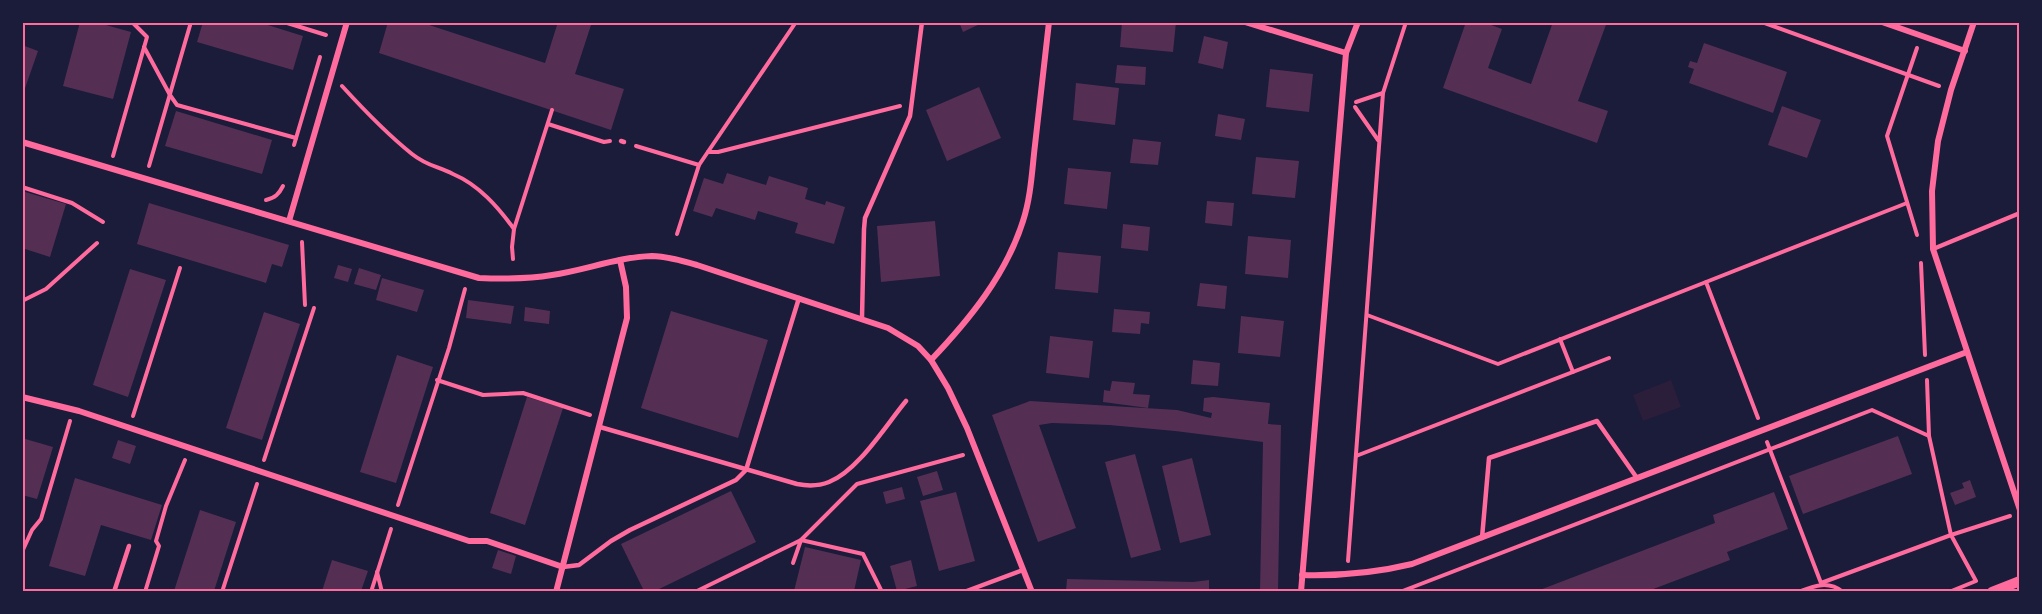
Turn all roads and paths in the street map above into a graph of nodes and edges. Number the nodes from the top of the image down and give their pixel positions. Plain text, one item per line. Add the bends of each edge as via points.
1 (132, 22) edge
2 (191, 22) edge
3 (284, 22) edge
4 (347, 22) edge
5 (796, 22) edge
6 (922, 22) edge
7 (1049, 22) edge
8 (1245, 22) edge
9 (1358, 22) edge
10 (1406, 22) edge
11 (1762, 22) edge
12 (1882, 22) edge
13 (1974, 22) edge
14 (328, 29) dead end
15 (326, 35) junction
16 (1922, 36) junction
17 (324, 44) dead end
18 (144, 47) junction
19 (1965, 51) junction
20 (321, 52) dead end
21 (1346, 53) junction
22 (319, 61) junction
23 (332, 75) junction
24 (1908, 75) junction
25 (1951, 90) junction
26 (1383, 93) junction
27 (170, 95) junction
28 (913, 102) junction
29 (552, 110) dead end
30 (548, 124) junction
31 (296, 138) junction
32 (1379, 140) junction
33 (22, 142) edge
34 (293, 150) dead end
35 (708, 152) junction
36 (113, 157) dead end
37 (699, 165) junction
38 (149, 167) dead end
39 (284, 183) dead end
40 (22, 187) edge
41 (263, 201) dead end
42 (2019, 213) edge
43 (289, 221) junction
44 (103, 222) dead end
45 (514, 229) junction
46 (676, 234) dead end
47 (1918, 238) dead end
48 (302, 242) dead end
49 (97, 243) dead end
50 (1933, 249) junction
51 (1921, 257) dead end
52 (513, 259) dead end
53 (621, 260) junction
54 (180, 268) dead end
55 (1706, 282) dead end
56 (465, 289) dead end
57 (799, 298) junction
58 (22, 301) edge
59 (305, 305) dead end
60 (314, 308) dead end
61 (1367, 315) junction
62 (862, 318) junction
63 (1560, 339) junction
64 (1967, 352) junction
65 (1609, 358) dead end
66 (931, 360) junction
67 (1926, 367) junction
68 (1574, 372) junction
69 (437, 380) junction
70 (22, 397) edge
71 (906, 401) dead end
72 (74, 410) junction
73 (591, 415) dead end
74 (600, 427) junction
75 (129, 428) junction
76 (1929, 436) junction
77 (190, 448) junction
78 (963, 455) dead end
79 (1356, 456) junction
80 (746, 470) junction
81 (261, 471) junction
82 (1637, 478) junction
83 (399, 502) dead end
84 (2019, 510) edge
85 (395, 516) junction
86 (1482, 537) junction
87 (801, 540) junction
88 (129, 546) dead end
89 (22, 552) edge
90 (793, 563) dead end
91 (563, 567) junction
92 (1023, 570) junction
93 (377, 572) junction
94 (1302, 575) junction
95 (1347, 576) junction
96 (2019, 581) edge
97 (114, 591) edge
98 (145, 591) edge
99 (222, 591) edge
100 (371, 591) edge
101 (382, 591) edge
102 (556, 591) edge
103 (695, 591) edge
104 (882, 591) edge
105 (964, 591) edge
106 (1032, 591) edge
107 (1301, 591) edge
108 (1400, 591) edge
109 (1798, 591) edge
110 (1843, 591) edge
111 (1949, 591) edge
112 (1992, 591) edge

1 - 18 path via 147,37
2 - 27 path
3 - 15 path
4 - 23 street
5 - 35 path
6 - 28 lane
7 - 66 street via 1024,219 1001,270 972,315
8 - 21 street
9 - 21 street
10 - 26 path
11 - 24 path
12 - 16 street
13 - 19 street
14 - 15 path
15 - 17 path
16 - 19 street
16 - 24 path
18 - 27 path
18 - 36 path
19 - 25 street
20 - 22 path
21 - 94 street
22 - 23 path
22 - 31 path
23 - 43 street
23 - 45 path via 412,154 432,167 472,183
24 - 25 path
24 - 47 path via 1887,136
25 - 50 street via 1933,181
26 - 32 path
26 - 32 path via 1353,103
27 - 31 path via 177,105
27 - 38 path
28 - 35 path
28 - 62 lane via 866,218
29 - 30 path
30 - 37 path
30 - 45 path
31 - 34 path
32 - 61 path
33 - 43 street
35 - 37 path
37 - 46 path
39 - 41 path via 279,193
40 - 44 path via 72,203
42 - 50 lane
43 - 53 street via 479,278 554,275
45 - 52 path
48 - 59 path
49 - 58 path via 46,289
50 - 64 street
51 - 67 path
53 - 57 street via 653,256 678,259
53 - 74 street via 627,318
54 - 75 path
55 - 63 path
56 - 69 path
57 - 62 street
57 - 80 lane
60 - 81 path
61 - 63 path via 1498,364
61 - 79 path
62 - 66 street via 903,336
63 - 68 path
64 - 67 street
64 - 84 street
65 - 68 path
66 - 92 street via 967,428
67 - 76 path
67 - 82 street
68 - 79 path
69 - 73 path via 483,395 523,393
69 - 83 path
70 - 72 street
71 - 80 lane via 858,461 828,483 796,484
72 - 75 street
72 - 89 path via 40,519
74 - 80 lane
74 - 91 street
75 - 77 street
76 - 108 path via 1872,410
76 - 111 path via 1951,535 1976,581
77 - 81 street
77 - 98 path via 166,506
78 - 87 path via 857,484
79 - 95 path
80 - 91 lane via 736,480 610,541 579,565
81 - 85 street
81 - 99 path
82 - 86 street
82 - 86 lane via 1597,421 1489,458
85 - 91 street via 469,541 488,541
85 - 93 path
86 - 95 street via 1412,564
87 - 90 path
87 - 103 path
87 - 104 path via 863,554
88 - 97 lane
91 - 102 street
92 - 105 lane
92 - 106 street
93 - 100 path
93 - 101 path
94 - 95 street
94 - 107 street
96 - 112 street
109 - 110 path via 1821,583

